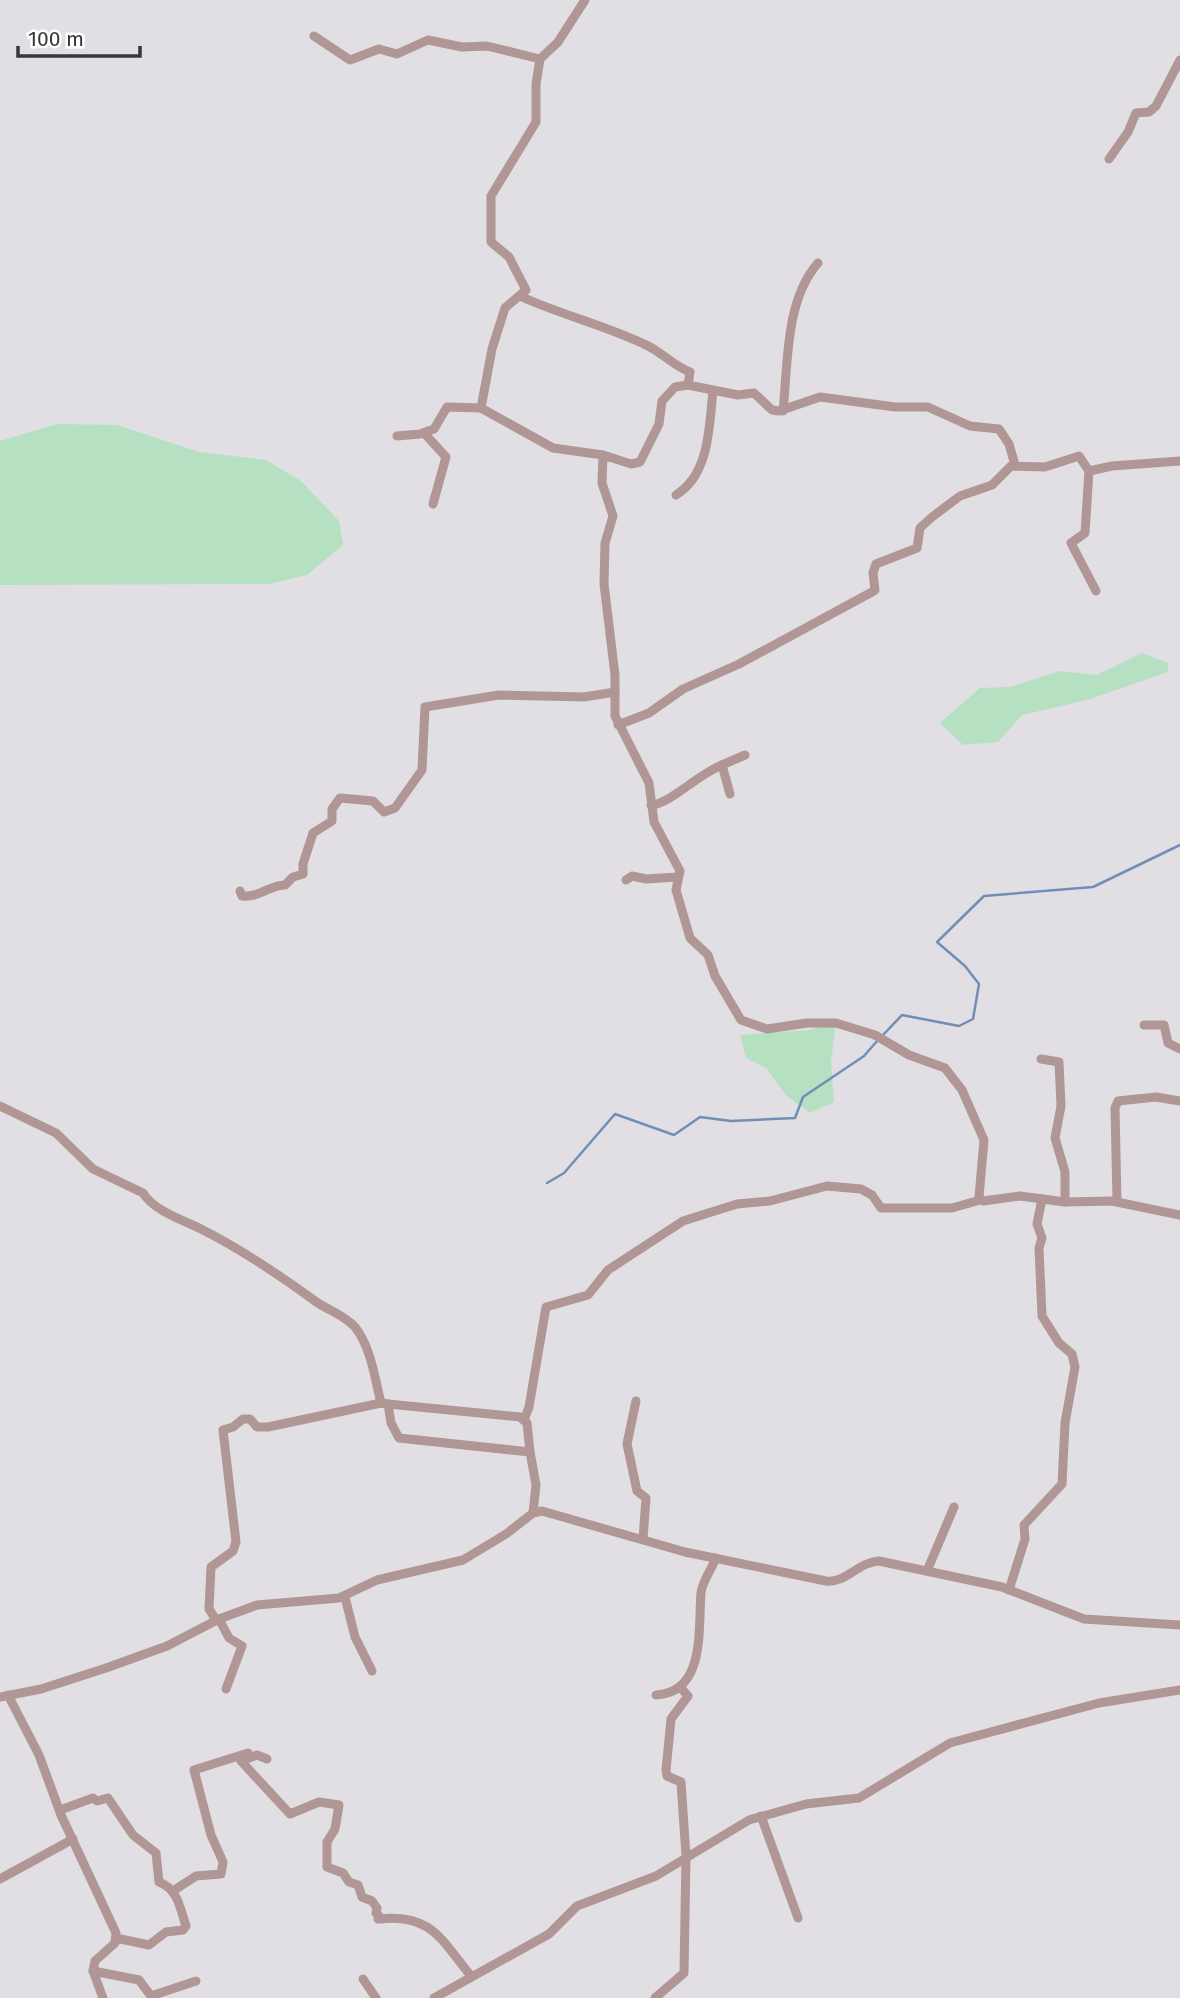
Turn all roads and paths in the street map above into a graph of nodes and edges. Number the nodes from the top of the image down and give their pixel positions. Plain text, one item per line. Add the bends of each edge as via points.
1 (585, 0) edge
2 (314, 36) dead end
3 (540, 59) junction
4 (1180, 60) edge
5 (1109, 159) dead end
6 (818, 263) dead end
7 (522, 296) junction
8 (688, 385) junction
9 (713, 391) junction
10 (481, 408) junction
11 (783, 411) junction
12 (424, 433) junction
13 (397, 436) dead end
14 (603, 455) junction
15 (1180, 461) edge
16 (1015, 465) junction
17 (1089, 471) junction
18 (676, 495) dead end
19 (433, 504) dead end
20 (1096, 591) dead end
21 (615, 692) junction
22 (618, 725) junction
23 (745, 755) dead end
24 (722, 765) junction
25 (730, 794) dead end
26 (651, 805) junction
27 (678, 877) junction
28 (626, 880) dead end
29 (240, 891) dead end
30 (1144, 1025) dead end
31 (1180, 1049) edge
32 (1041, 1059) dead end
33 (1180, 1101) edge
34 (0, 1106) edge
35 (1042, 1199) junction
36 (980, 1200) junction
37 (1065, 1202) junction
38 (1117, 1202) junction
39 (1180, 1215) edge
40 (636, 1401) dead end
41 (384, 1403) junction
42 (524, 1420) junction
43 (530, 1451) junction
44 (954, 1507) dead end
45 (533, 1513) junction
46 (643, 1539) junction
47 (716, 1558) junction
48 (927, 1571) junction
49 (1009, 1590) junction
50 (345, 1597) junction
51 (218, 1619) junction
52 (1180, 1625) edge
53 (372, 1671) dead end
54 (681, 1688) junction
55 (226, 1689) dead end
56 (1180, 1690) edge
57 (656, 1695) dead end
58 (4, 1696) edge
59 (60, 1810) junction
60 (761, 1816) junction
61 (73, 1839) junction
62 (685, 1856) junction
63 (0, 1879) edge
64 (173, 1891) junction
65 (798, 1918) dead end
66 (116, 1938) junction
67 (93, 1971) junction
68 (471, 1976) junction
69 (363, 1979) dead end
70 (196, 1980) dead end
71 (440, 1996) edge
72 (103, 1998) edge
73 (376, 1998) edge
74 (655, 1998) edge

1 - 3 street via 558,42
2 - 3 street via 350,60 380,49 397,54 424,40 487,46
3 - 7 street via 536,122 491,196 491,242 509,257 523,279 526,290
4 - 5 street via 1156,106 1136,113
6 - 11 street via 795,316
7 - 8 street via 655,349 690,372
7 - 10 street via 505,308
8 - 9 street
8 - 14 street via 675,387 662,401 659,424 640,462 631,464
9 - 11 street via 754,393 772,410
9 - 18 street via 708,444 687,488
10 - 12 street via 447,407 439,424
10 - 14 street via 553,448
11 - 16 street via 820,397 936,409 970,426 999,429
12 - 13 street
12 - 19 street via 446,457
14 - 21 street via 602,482 612,512 605,543 604,584
15 - 17 street
16 - 17 street via 1045,467 1079,456
16 - 22 street via 992,485 960,496 932,517 920,528 917,548 876,564 872,592 683,689 649,713
17 - 20 street via 1085,533 1071,542
21 - 22 street
21 - 29 street via 584,697 499,695 425,707 423,766 395,808 384,812 373,801 340,798 332,809 332,821 313,833 303,874 249,897 242,897
22 - 26 street via 649,783
23 - 24 street
24 - 25 street
24 - 26 street via 696,777 669,800
26 - 27 street via 654,822 680,871
27 - 28 street via 632,876
27 - 36 street via 677,895 690,938 708,956 741,1020 767,1029 836,1023 875,1035 909,1055 945,1068 962,1090 984,1140
30 - 31 street via 1164,1025 1168,1043
32 - 37 street via 1059,1062 1061,1107 1055,1138 1065,1172
33 - 38 street via 1156,1097 1118,1101
34 - 41 street via 56,1133 93,1169 255,1258 317,1303 341,1314 356,1329
35 - 36 street
35 - 37 street
35 - 49 street via 1037,1224 1042,1238 1042,1316 1072,1354 1075,1367 1065,1423 1062,1484 1024,1525 1025,1539
36 - 42 street via 961,1207 924,1210 881,1208 861,1189 827,1186 770,1201 737,1204 682,1222 608,1270 588,1296 546,1307
37 - 38 street
38 - 39 street
40 - 46 street via 627,1444 637,1491 646,1498
41 - 42 street
41 - 43 street via 395,1434 402,1439
41 - 51 street via 268,1427 243,1419 223,1430 236,1542 233,1550 211,1567 209,1609
42 - 43 street
43 - 45 street via 536,1485
44 - 48 street
45 - 46 street via 549,1513
45 - 50 street via 463,1560 377,1580
46 - 47 street
47 - 48 street via 826,1581 841,1580 870,1562
47 - 54 street via 701,1591 695,1664
48 - 49 street
49 - 52 street via 1084,1619
50 - 51 street via 257,1605
50 - 53 street via 355,1637
51 - 55 street via 229,1638 242,1646
51 - 58 street via 167,1646 41,1689
54 - 57 street via 673,1694
54 - 62 street via 688,1696 671,1719 666,1770 667,1776 681,1782
56 - 60 street via 1099,1703 950,1743 859,1798 806,1804
58 - 59 street via 39,1755
59 - 61 street
59 - 64 street via 93,1798 108,1798 133,1835 156,1853 159,1882
60 - 62 street
60 - 65 street
61 - 63 street
61 - 66 street
62 - 68 street via 656,1876 578,1906 550,1934
62 - 74 street via 684,1973
64 - 66 street via 187,1926 183,1930 166,1932 149,1945
64 - 68 street via 197,1876 221,1874 223,1862 194,1770 254,1751 263,1757 241,1762 290,1814 319,1802 340,1806 327,1842 327,1867 359,1885 362,1897 373,1901 379,1919 409,1920 432,1928
66 - 67 street via 95,1961
67 - 70 street via 139,1980 151,1996
67 - 72 street
68 - 71 street
69 - 73 street

